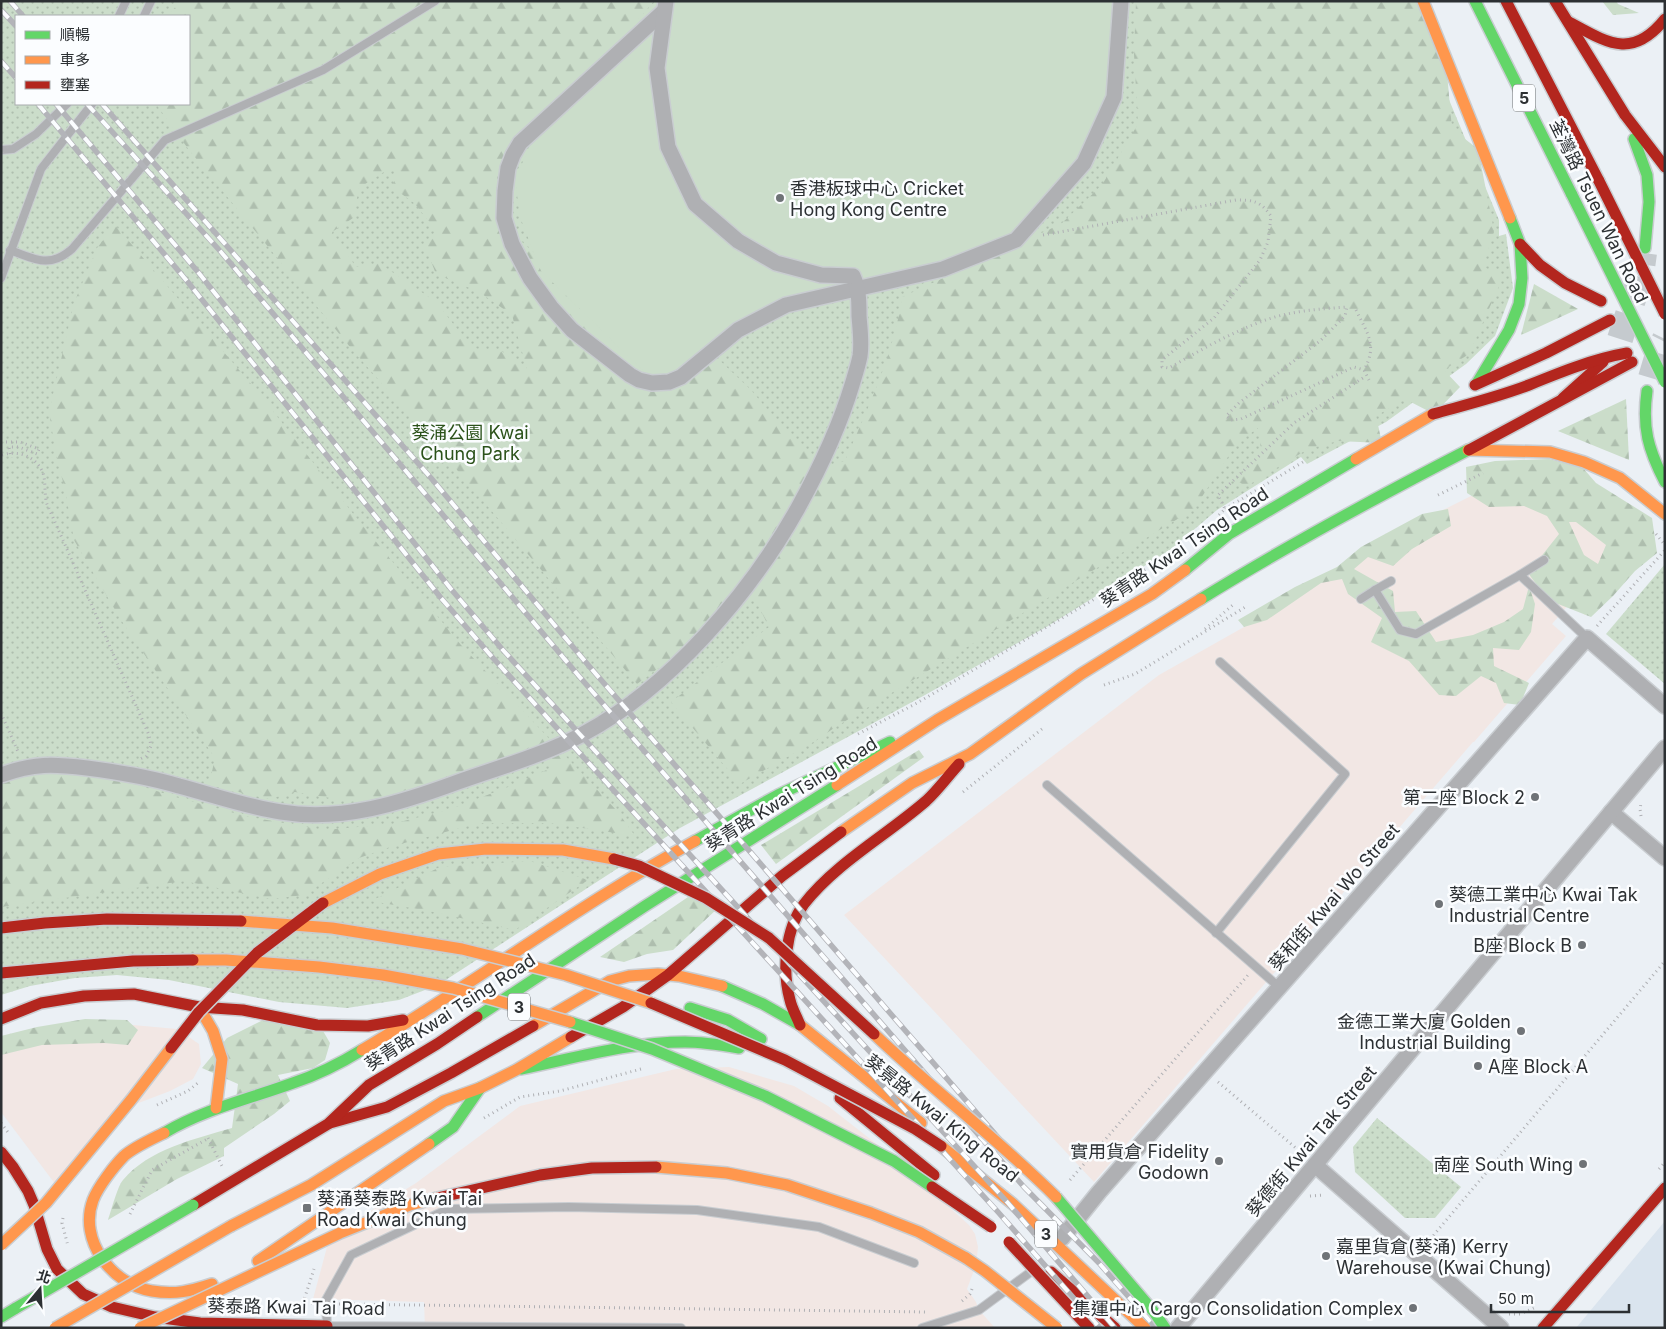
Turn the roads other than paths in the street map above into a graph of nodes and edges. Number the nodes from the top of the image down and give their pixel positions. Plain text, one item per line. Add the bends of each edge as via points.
1 (126, 1) edge
2 (151, 1) edge
3 (435, 1) edge
4 (1121, 1) edge
5 (1423, 1) edge
6 (1475, 1) edge
7 (1506, 1) edge
8 (1555, 1) edge
9 (665, 6) edge
10 (119, 15) edge
11 (144, 15) edge
12 (1665, 19) edge
13 (1568, 22) junction
14 (66, 105) edge
15 (91, 105) edge
16 (1625, 115) junction
17 (1, 150) edge
18 (1665, 167) edge
19 (1520, 244) junction
20 (1645, 248) tunnel mouth
21 (10, 250) junction
22 (1, 278) edge
23 (858, 288) junction
24 (1601, 301) dead end
25 (1665, 314) edge
26 (1610, 320) dead end
27 (1612, 352) junction
28 (1665, 382) edge
29 (1477, 383) junction
30 (1647, 391) tunnel mouth
31 (1563, 398) junction
32 (1433, 414) junction
33 (1468, 450) junction
34 (1665, 482) edge
35 (1665, 514) edge
36 (1544, 560) dead end
37 (1520, 575) junction
38 (1390, 581) dead end
39 (1375, 590) junction
40 (1361, 599) dead end
41 (1587, 638) junction
42 (1220, 662) dead end
43 (1665, 706) edge
44 (937, 720) junction
45 (1665, 748) edge
46 (970, 754) junction
47 (1, 775) edge
48 (1047, 785) dead end
49 (1611, 812) junction
50 (1665, 858) edge
51 (1, 928) edge
52 (1216, 932) junction
53 (1, 972) edge
54 (668, 975) junction
55 (1279, 987) junction
56 (199, 1007) junction
57 (623, 1007) junction
58 (418, 1017) junction
59 (1, 1019) edge
60 (800, 1025) junction
61 (516, 1070) junction
62 (821, 1082) junction
63 (480, 1088) junction
64 (216, 1108) junction
65 (328, 1124) junction
66 (1, 1152) edge
67 (1316, 1165) junction
68 (1665, 1188) edge
69 (1062, 1238) junction
70 (1, 1245) edge
71 (914, 1263) dead end
72 (1042, 1264) junction
73 (1, 1317) edge
74 (327, 1326) junction
75 (548, 1327) edge
76 (55, 1328) edge
77 (140, 1328) edge
78 (680, 1328) edge
79 (922, 1328) edge
80 (1057, 1328) edge
81 (1089, 1328) edge
82 (1115, 1328) edge
83 (1145, 1328) edge
84 (1164, 1328) edge
85 (1178, 1328) edge
86 (1500, 1328) edge
87 (1543, 1328) edge

1 - 10 lane
2 - 11 lane
3 - 21 lane via 323,70 165,140 62,257 50,261
4 - 23 street via 1114,97 1084,163 1016,240 943,269
5 - 19 main road
6 - 28 main road, 荃灣路 Tsuen Wan Road / 5, bridge
7 - 25 main road, 荃灣路 Tsuen Wan Road / 5, bridge
8 - 13 main road
9 - 23 street via 657,68 668,147 695,204 738,241 776,263 821,275 853,276
9 - 23 street via 528,135 513,155 508,168 504,218 512,244 535,286 551,308 582,338 634,378 657,384 681,376 738,330 779,308
12 - 13 main road via 1654,34 1632,45 1602,40
13 - 16 main road
14 - 17 lane via 36,134 13,149
15 - 21 lane via 41,168
16 - 18 main road
16 - 20 main road via 1647,176 1649,202
19 - 24 main road via 1540,265
19 - 29 main road via 1522,277 1517,312
21 - 22 lane
23 - 47 street via 859,361 840,420 793,517 748,583 702,638 656,683 603,723 554,748 422,795 337,815 262,809 118,772 42,764
26 - 29 main road, 葵青路 Kwai Tsing Road
27 - 31 main road
27 - 31 main road via 1630,358
27 - 32 main road via 1528,385
29 - 32 main road, 葵青路 Kwai Tsing Road
30 - 34 main road via 1643,417 1645,435
31 - 33 main road
32 - 44 main road, 葵青路 Kwai Tsing Road via 1229,534 1152,594
33 - 35 main road via 1550,452 1584,462 1620,478
33 - 46 main road via 1318,528 1256,565 1082,674
36 - 37 lane
37 - 39 lane via 1416,634 1400,630
37 - 41 lane
38 - 39 lane
39 - 40 lane
41 - 43 street
41 - 55 street, 葵和街 Kwai Wo Street
42 - 52 lane via 1345,774
44 - 58 main road via 778,795 649,866
44 - 65 main road, 葵青路 Kwai Tsing Road via 369,1085
45 - 49 street, 葵德街 Kwai Tak Street
46 - 54 main road via 912,783 821,845
46 - 60 main road via 927,800 827,879 796,917 789,939 786,970 790,1000
48 - 52 lane
49 - 50 street
49 - 67 street, 葵德街 Kwai Tak Street
51 - 83 main road, 3, bridge via 107,919 252,921 332,928 462,949 566,975 665,1008 785,1060 941,1146 1013,1204
52 - 55 lane
53 - 81 main road, 3, bridge via 133,961 226,960 319,966 453,988 652,1049 766,1096 894,1161 1010,1242
54 - 57 main road
54 - 60 main road, 葵景路 Kwai King Road via 732,990
54 - 65 main road, 葵景路 Kwai King Road via 636,975 610,981 387,1107
55 - 69 street, 葵和街 Kwai Wo Street
56 - 58 main road via 243,1010 317,1025 368,1026
56 - 59 main road via 134,994 84,996 41,1003
56 - 64 main road via 213,1031 222,1059
57 - 61 main road
57 - 62 main road via 666,1005 698,1010 728,1020 763,1040
58 - 64 main road via 324,1070
60 - 69 main road, 葵景路 Kwai King Road
61 - 62 main road via 630,1047 692,1042 748,1050 779,1060
61 - 63 main road
62 - 72 main road
63 - 64 main road via 453,1127 256,1263 214,1284 189,1292 159,1292 133,1285 114,1273 95,1248 90,1221 93,1200 107,1176 126,1155 181,1123
63 - 76 main road, bridge via 444,1101 310,1185 231,1226
65 - 73 main road, 葵青路 Kwai Tsing Road, bridge
66 - 74 main road, 葵泰路 Kwai Tai Road via 28,1191 47,1250 57,1269 83,1294 112,1307 200,1324
67 - 85 street, 葵德街 Kwai Tak Street
67 - 86 street
68 - 87 main road
69 - 84 main road
70 - 84 main road, bridge via 46,1203 199,1012 257,953 327,900 380,874 438,854 486,849 563,850 638,866 706,898 769,938 1056,1197 1148,1304
71 - 74 lane via 819,1227 696,1210 569,1206 448,1210 351,1254 326,1300
72 - 79 lane via 979,1310
72 - 82 main road
74 - 75 lane, 葵泰路 Kwai Tai Road
75 - 78 lane, 葵泰路 Kwai Tai Road
77 - 80 main road, bridge via 340,1233 410,1205 540,1175 592,1168 656,1167 727,1172 787,1184 911,1228 978,1266

